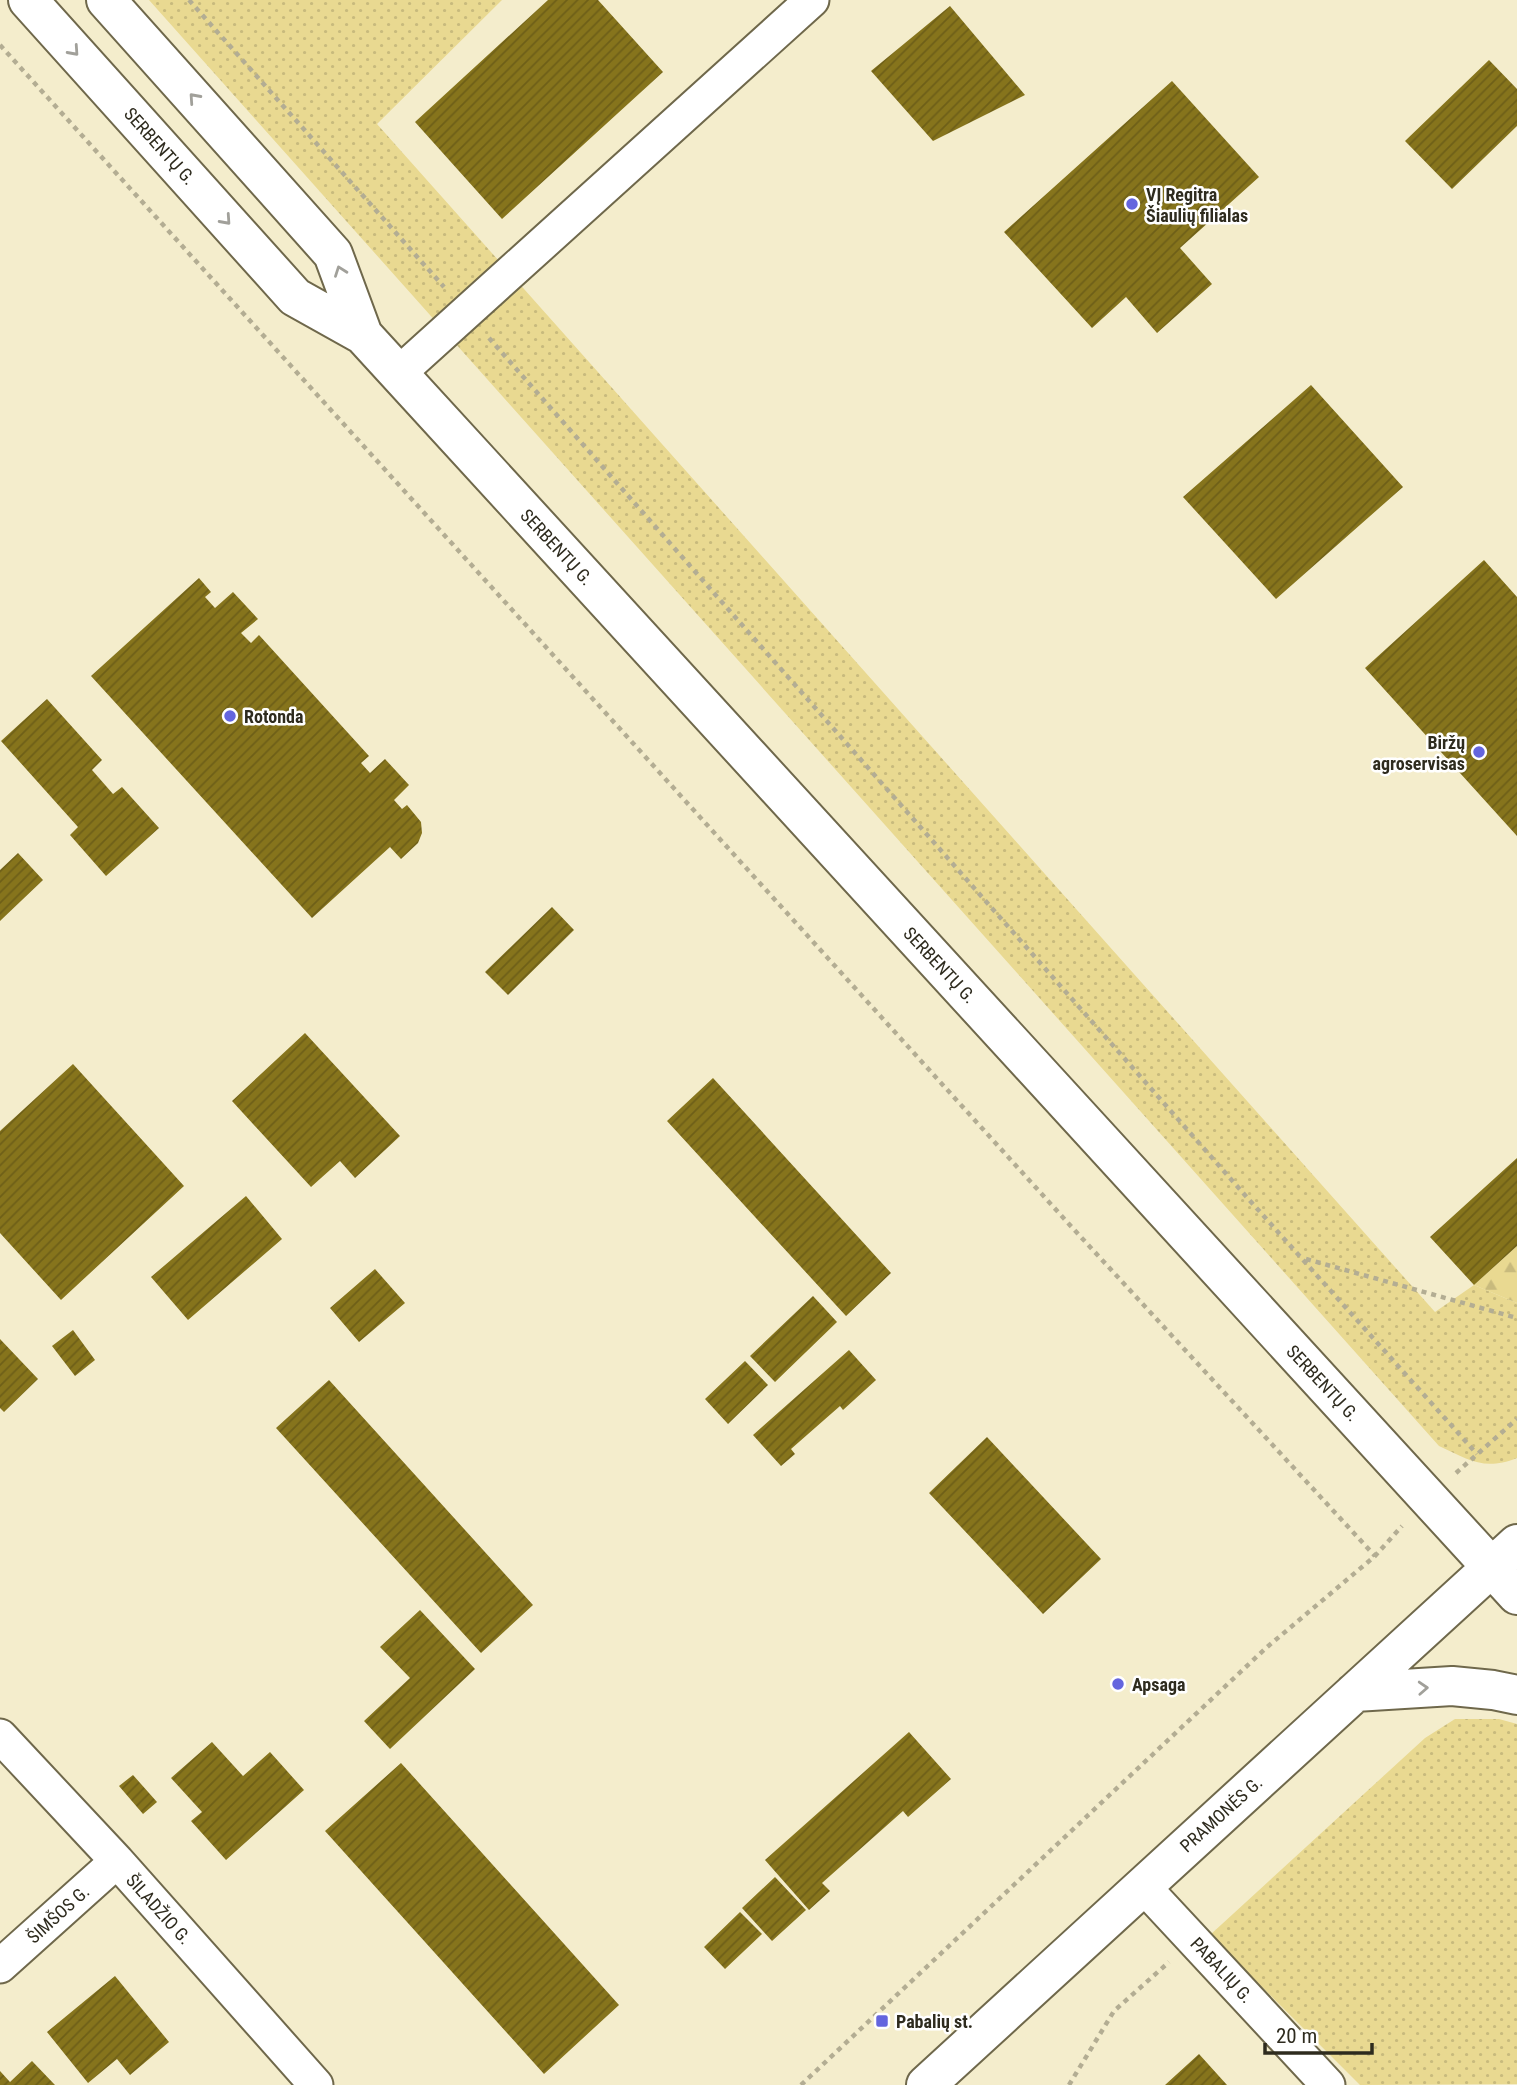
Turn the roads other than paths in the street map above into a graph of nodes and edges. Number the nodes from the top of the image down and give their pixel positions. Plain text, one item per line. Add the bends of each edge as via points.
1 (28, 0) edge
2 (106, 0) edge
3 (812, 0) edge
4 (363, 335) junction
5 (398, 374) junction
6 (1504, 1555) edge
7 (1517, 1595) edge
8 (1355, 1692) junction
9 (1517, 1695) edge
10 (0, 1736) edge
11 (117, 1861) junction
12 (1143, 1885) junction
13 (0, 1966) edge
14 (316, 2085) edge
15 (926, 2085) edge
16 (1328, 2085) edge

1 -> 4 main road, SERBENTŲ G. via 295,297
4 -> 2 main road, SERBENTŲ G. via 333,254
3 - 5 street
4 - 5 main road, SERBENTŲ G.
5 - 6 main road, SERBENTŲ G. via 1428,1498
6 - 7 main road, SERBENTŲ G.
6 - 8 main road, PRAMONĖS G.
8 -> 9 main road via 1452,1686
8 - 12 main road, PRAMONĖS G.
10 - 11 street, ŠILADŽIO G.
11 - 13 street, ŠIMŠOS G.
11 - 14 street, ŠILADŽIO G.
12 - 15 main road, PRAMONĖS G.
12 - 16 street, PABALIŲ G.

